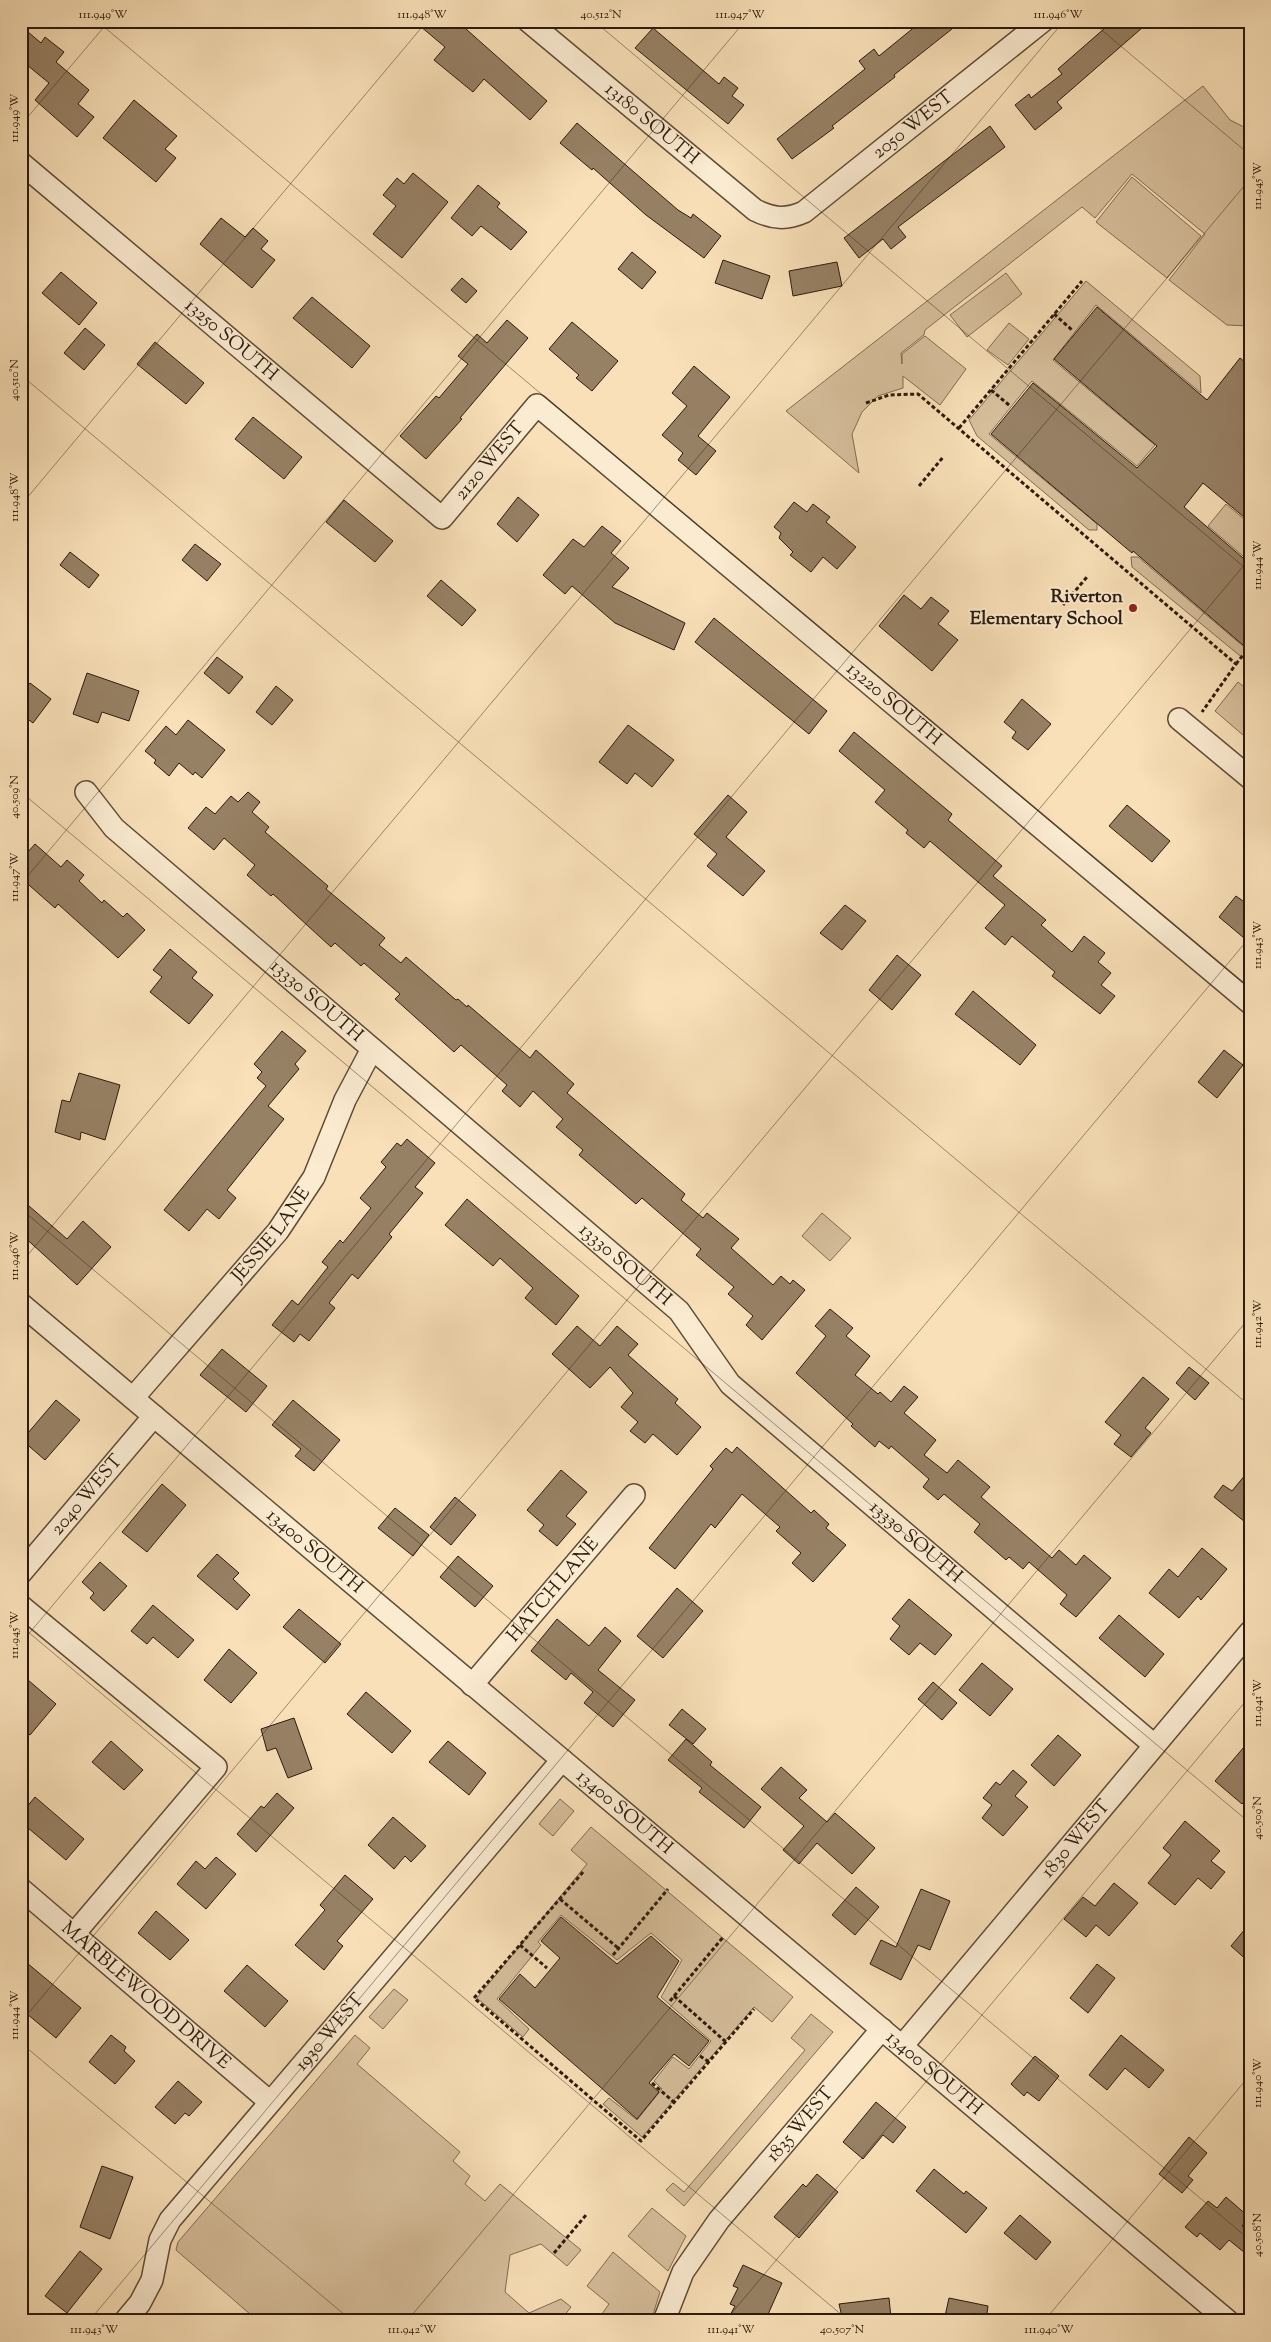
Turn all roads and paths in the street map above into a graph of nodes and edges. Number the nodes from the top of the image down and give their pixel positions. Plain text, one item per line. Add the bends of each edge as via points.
1 (528, 21) edge
2 (1043, 21) edge
3 (21, 163) edge
4 (780, 218) joint
5 (1082, 281) dead end
6 (1054, 314) junction
7 (1072, 330) dead end
8 (991, 390) junction
9 (866, 403) dead end
10 (537, 405) joint
11 (1009, 405) dead end
12 (959, 428) junction
13 (944, 456) dead end
14 (919, 486) dead end
15 (442, 518) joint
16 (1087, 577) dead end
17 (1063, 605) dead end
18 (1250, 646) edge
19 (1236, 664) junction
20 (1208, 717) dead end
21 (1179, 719) dead end
22 (1250, 778) edge
23 (86, 792) dead end
24 (1250, 1003) edge
25 (372, 1049) junction
26 (21, 1304) edge
27 (134, 1398) junction
28 (154, 1416) junction
29 (634, 1495) dead end
30 (21, 1573) edge
31 (21, 1606) edge
32 (1250, 1632) edge
33 (472, 1685) junction
34 (1154, 1745) junction
35 (562, 1760) junction
36 (583, 1872) dead end
37 (668, 1889) dead end
38 (21, 1890) edge
39 (560, 1899) junction
40 (74, 1934) junction
41 (724, 1936) dead end
42 (520, 1945) junction
43 (618, 1948) junction
44 (613, 1955) dead end
45 (547, 1968) dead end
46 (674, 1996) junction
47 (670, 2001) dead end
48 (754, 2009) dead end
49 (882, 2029) junction
50 (726, 2042) junction
51 (903, 2045) junction
52 (700, 2056) dead end
53 (709, 2062) junction
54 (652, 2083) dead end
55 (270, 2102) junction
56 (675, 2103) junction
57 (586, 2215) dead end
58 (554, 2253) dead end
59 (125, 2321) edge
60 (664, 2321) edge
61 (1228, 2321) edge

1 - 4 street, 13180 SOUTH via 755,210
2 - 4 street, 2050 WEST via 804,212
3 - 15 street, 13250 SOUTH
5 - 6 path
6 - 7 path
6 - 8 path
8 - 11 path
8 - 12 path
9 - 12 path via 889,395 918,394
10 - 15 street, 2120 WEST
10 - 24 street, 13220 SOUTH
12 - 19 path
13 - 14 path
16 - 17 path
18 - 19 path
19 - 20 path via 1201,711
21 - 22 street
23 - 25 street, 13330 SOUTH via 114,828
25 - 27 street, JESSIE LANE via 345,1100 314,1177 278,1231
25 - 34 street, 13330 SOUTH via 679,1311 730,1384
26 - 27 street, 13400 SOUTH
27 - 28 street, 13400 SOUTH
28 - 30 street, 2040 WEST
28 - 33 street, 13400 SOUTH
29 - 33 street, HATCH LANE
31 - 40 street via 216,1767
32 - 34 street, 1830 WEST
33 - 35 street, 13400 SOUTH
34 - 51 street, 1830 WEST
35 - 49 street, 13400 SOUTH
35 - 55 street, 1930 WEST
36 - 39 path
37 - 43 path
38 - 40 street, MARBLEWOOD DRIVE
39 - 42 path
39 - 43 path
40 - 55 street, MARBLEWOOD DRIVE
41 - 46 path
42 - 45 path
42 - 56 path via 474,1998 641,2141
43 - 44 path
46 - 47 path
46 - 50 path
48 - 50 path
49 - 51 street, 13400 SOUTH
49 - 60 street, 1835 WEST via 719,2220 683,2272
50 - 53 path
51 - 61 street, 13400 SOUTH
52 - 53 path
53 - 56 path
54 - 56 path
55 - 59 street, 1930 WEST via 170,2220 160,2240 152,2280 140,2303
57 - 58 path

